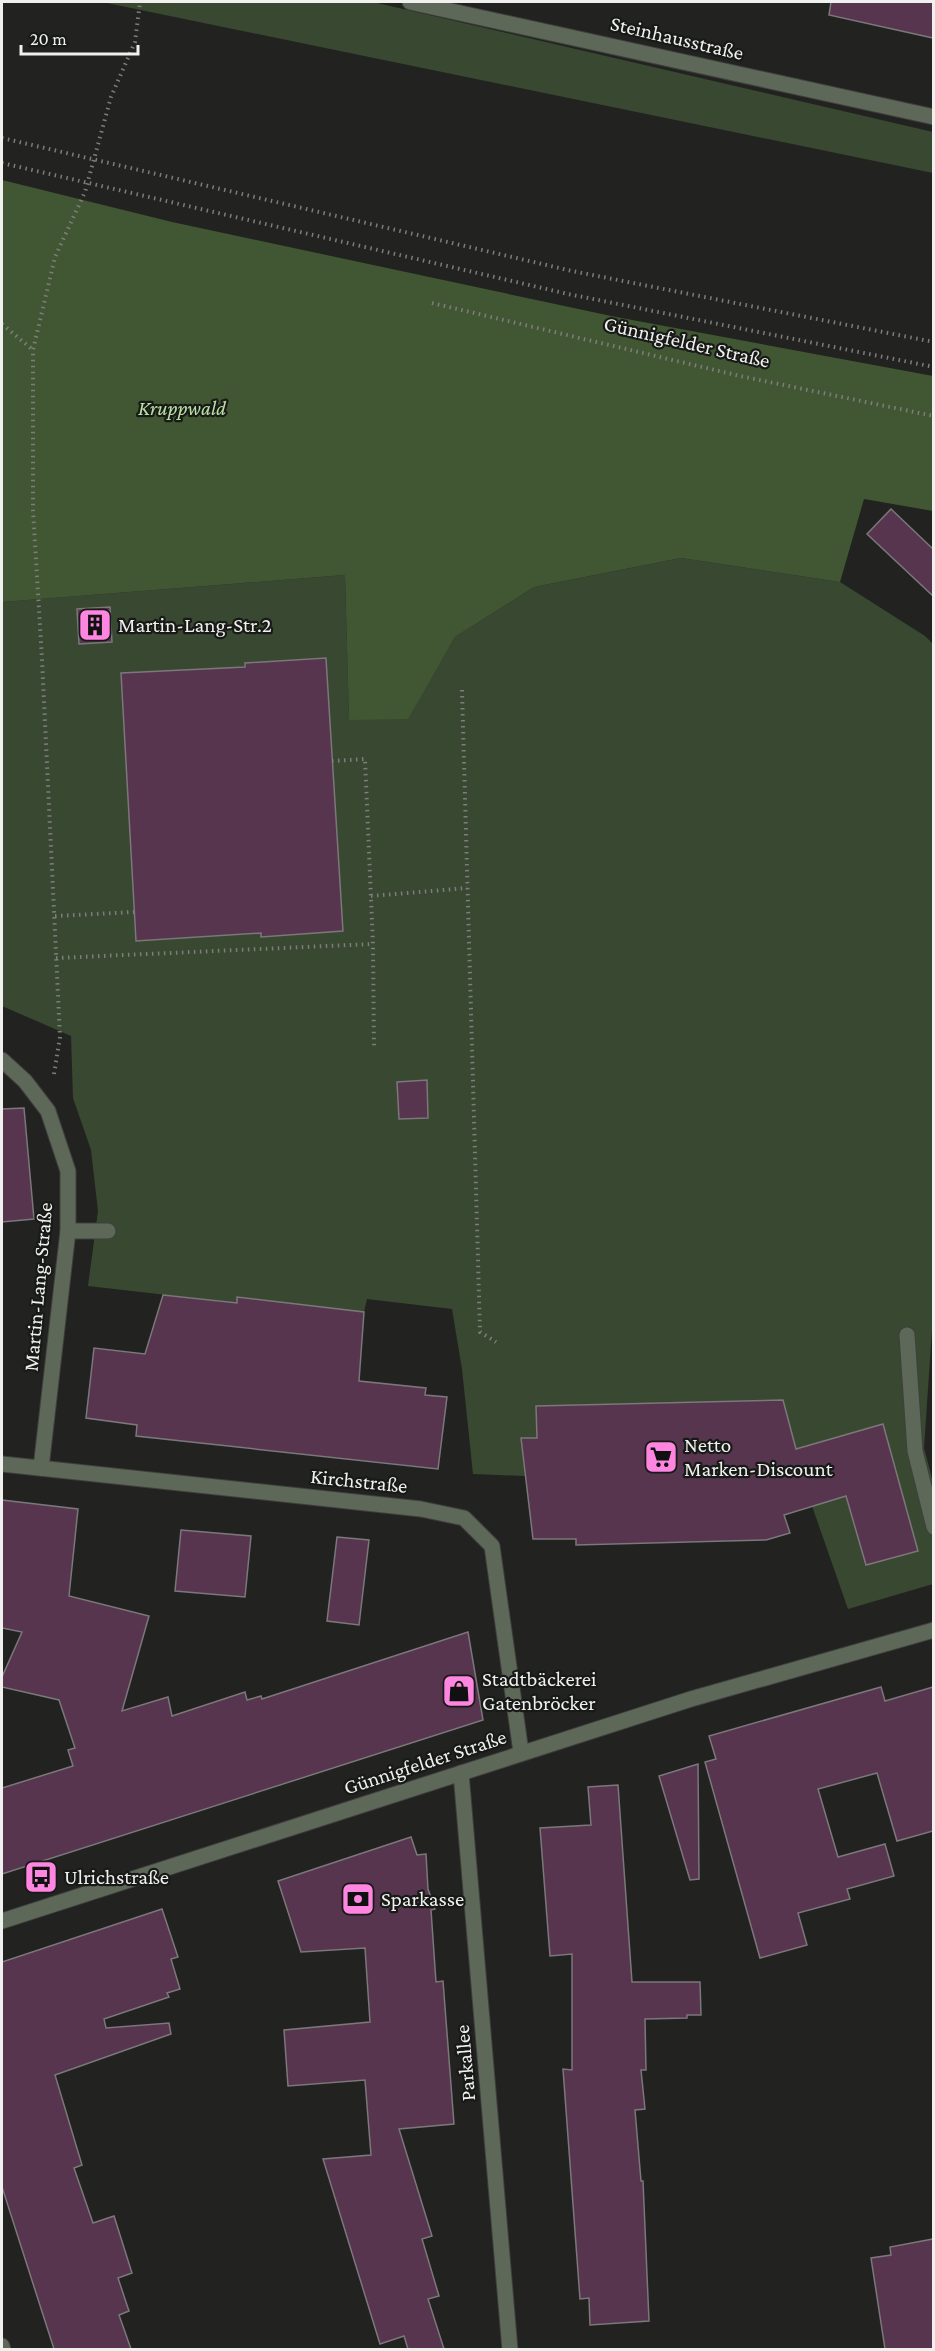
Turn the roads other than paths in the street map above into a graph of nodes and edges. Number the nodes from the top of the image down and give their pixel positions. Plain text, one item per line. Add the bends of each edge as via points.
1 (410, 2) edge
2 (933, 117) edge
3 (2, 1060) edge
4 (68, 1231) junction
5 (108, 1231) dead end
6 (907, 1335) dead end
7 (2, 1464) edge
8 (41, 1468) junction
9 (933, 1527) edge
10 (933, 1630) edge
11 (521, 1752) junction
12 (461, 1773) junction
13 (2, 1921) edge
14 (510, 2349) edge

1 - 2 street, Steinhausstraße
3 - 4 street, Martin-Lang-Straße via 25,1081 48,1111 68,1171
4 - 5 street
4 - 8 street, Martin-Lang-Straße
6 - 9 street via 915,1451
7 - 8 street, Kirchstraße
8 - 11 street, Kirchstraße via 421,1509 464,1518 492,1546
10 - 11 street, Günnigfelder Straße via 743,1683
11 - 12 street, Günnigfelder Straße
12 - 13 street, Günnigfelder Straße
12 - 14 street, Parkallee

